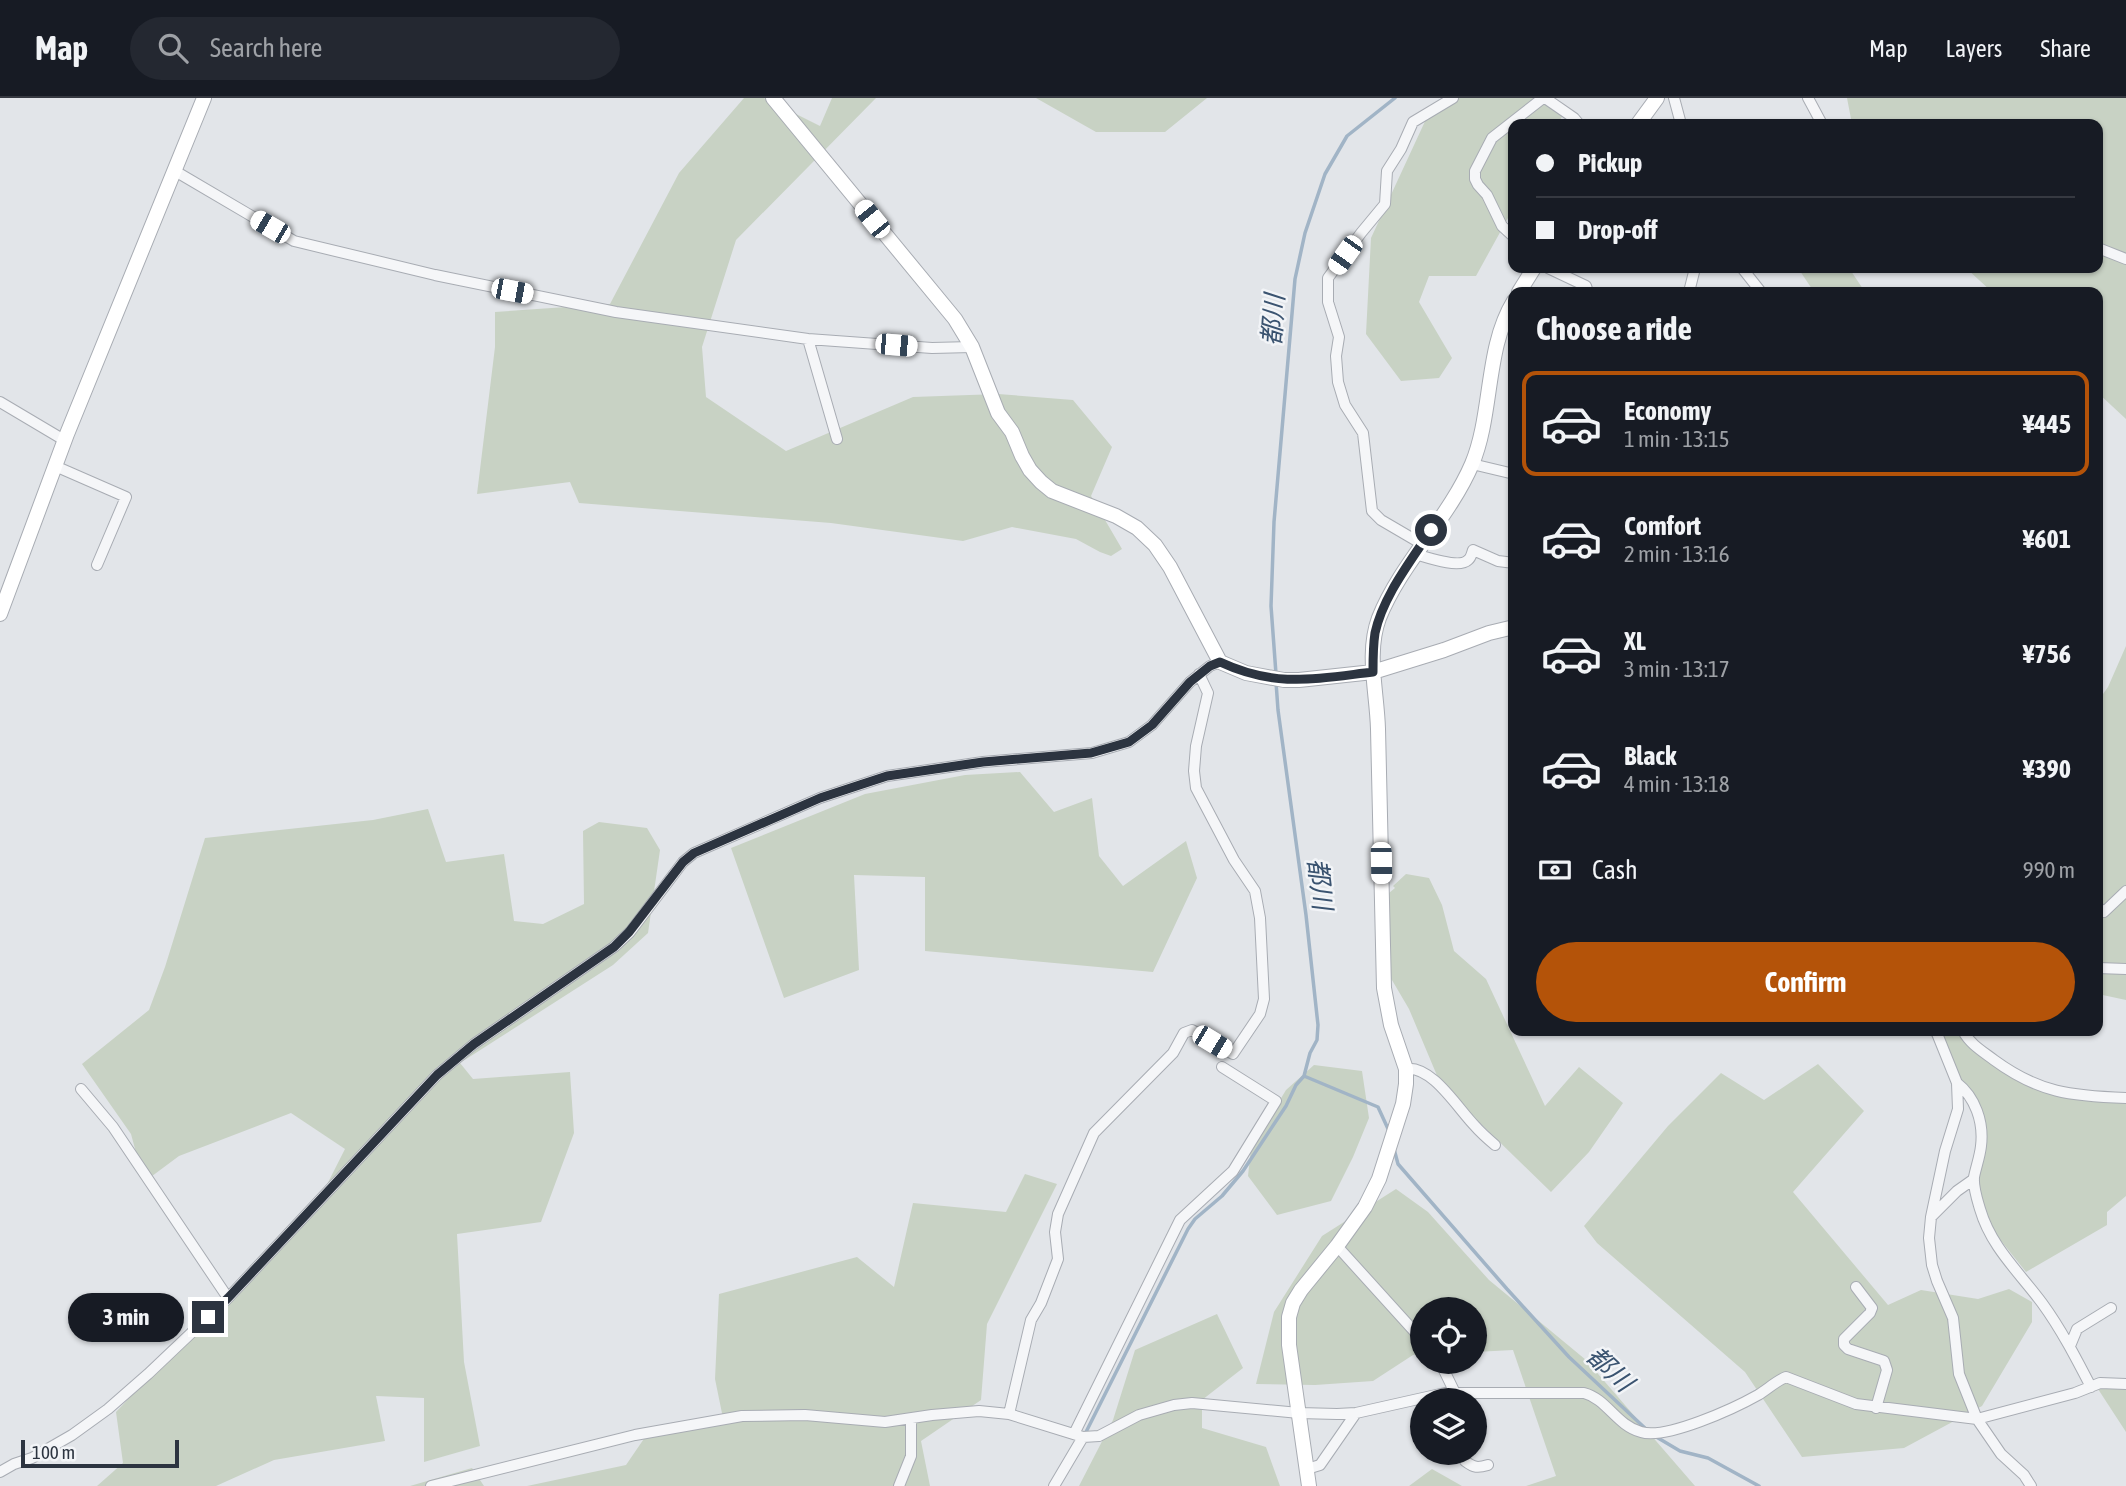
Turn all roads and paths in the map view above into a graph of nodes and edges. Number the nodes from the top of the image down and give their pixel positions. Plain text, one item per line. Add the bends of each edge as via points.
1 (204, 98) edge
2 (773, 98) edge
3 (1453, 98) edge
4 (1544, 98) edge
5 (1657, 98) edge
6 (1675, 98) edge
7 (1808, 98) edge
8 (1517, 119) edge
9 (1575, 119) edge
10 (1642, 119) edge
11 (1680, 119) edge
12 (1819, 119) edge
13 (1508, 126) edge
14 (175, 171) junction
15 (1508, 233) edge
16 (2103, 250) edge
17 (2126, 259) edge
18 (1559, 273) edge
19 (1746, 273) edge
20 (1586, 287) edge
21 (1757, 287) edge
22 (1508, 310) edge
23 (808, 339) junction
24 (972, 347) junction
25 (0, 402) edge
26 (837, 439) dead end
27 (64, 440) junction
28 (1472, 464) junction
29 (55, 466) junction
30 (1508, 473) edge
31 (1419, 549) junction
32 (1508, 562) edge
33 (97, 565) dead end
34 (0, 614) edge
35 (1508, 628) edge
36 (1220, 662) junction
37 (1373, 672) junction
38 (1199, 674) junction
39 (2126, 892) edge
40 (2103, 911) edge
41 (2103, 968) edge
42 (2126, 969) edge
43 (1938, 1036) edge
44 (1966, 1036) edge
45 (1222, 1068) dead end
46 (1406, 1069) junction
47 (1957, 1083) junction
48 (81, 1089) dead end
49 (2126, 1098) edge
50 (1495, 1145) dead end
51 (1974, 1180) junction
52 (1931, 1217) junction
53 (1337, 1246) junction
54 (1856, 1287) dead end
55 (228, 1298) junction
56 (2111, 1307) dead end
57 (1410, 1327) edge
58 (2070, 1346) junction
59 (2126, 1384) edge
60 (2091, 1387) junction
61 (1487, 1395) edge
62 (1410, 1401) edge
63 (1876, 1408) junction
64 (1299, 1413) junction
65 (1356, 1413) junction
66 (1009, 1414) junction
67 (911, 1419) junction
68 (1977, 1419) junction
69 (1079, 1435) junction
70 (1471, 1465) edge
71 (1488, 1465) dead end
72 (1307, 1469) junction
73 (0, 1472) edge
74 (430, 1486) edge
75 (899, 1486) edge
76 (1054, 1486) edge
77 (1309, 1486) edge
78 (2031, 1486) edge

1 - 14 street
2 - 24 street via 955,319
3 - 31 street via 1413,122 1387,171 1385,204 1328,278 1327,289 1339,337 1338,382 1345,405 1363,433 1372,511
4 - 8 street
4 - 9 street
5 - 10 street
6 - 11 street
7 - 12 street
13 - 15 street via 1492,138 1475,179
14 - 23 street via 294,241 616,312
14 - 27 street
16 - 17 street
18 - 20 street
19 - 21 street
22 - 28 street
23 - 24 street
23 - 26 street
24 - 36 street via 998,413 1030,470 1052,491 1116,516 1155,545
25 - 27 street
27 - 29 street
28 - 30 street
28 - 31 street
29 - 33 street via 126,497
29 - 34 street
31 - 32 street via 1449,563 1468,560 1473,550
31 - 37 street via 1379,619
35 - 37 street
36 - 37 street via 1246,673 1284,680
36 - 38 street
37 - 46 street via 1384,988
38 - 55 street via 1152,725 1121,745 1091,753 887,776 820,798 694,853 614,947 437,1075
38 - 66 street via 1208,693 1196,746 1196,788 1259,904 1262,1006 1233,1054 1192,1030 1184,1033 1172,1053 1094,1133 1058,1214 1058,1259 1031,1320
39 - 40 street
41 - 42 street
43 - 47 street
44 - 49 street via 2028,1082 2073,1095
45 - 69 street via 1276,1101 1233,1171 1180,1220
46 - 50 street via 1435,1080
46 - 53 street via 1403,1104 1379,1179 1365,1208
47 - 51 street via 1968,1092 1980,1124 1982,1141
47 - 52 street via 1958,1109
48 - 55 street via 113,1127
51 - 52 street
51 - 58 street via 1987,1230
52 - 68 street via 1932,1265 1954,1318 1959,1374
53 - 57 street
53 - 64 street via 1301,1290 1289,1317
54 - 63 street via 1872,1308 1844,1339 1844,1345 1884,1361 1887,1370
55 - 73 street via 108,1409 52,1446
56 - 58 street via 2077,1329
58 - 60 street
59 - 60 street
60 - 68 street
61 - 63 street via 1584,1393 1643,1433 1711,1418 1786,1377
62 - 65 street
63 - 68 street
64 - 65 street
64 - 69 street via 1192,1403 1139,1415 1099,1436
64 - 72 street
65 - 72 street via 1320,1465
66 - 67 street via 979,1411
66 - 69 street
67 - 74 street via 742,1416 635,1435
67 - 75 street via 911,1456
68 - 78 street
69 - 76 street
70 - 71 street
72 - 77 street

